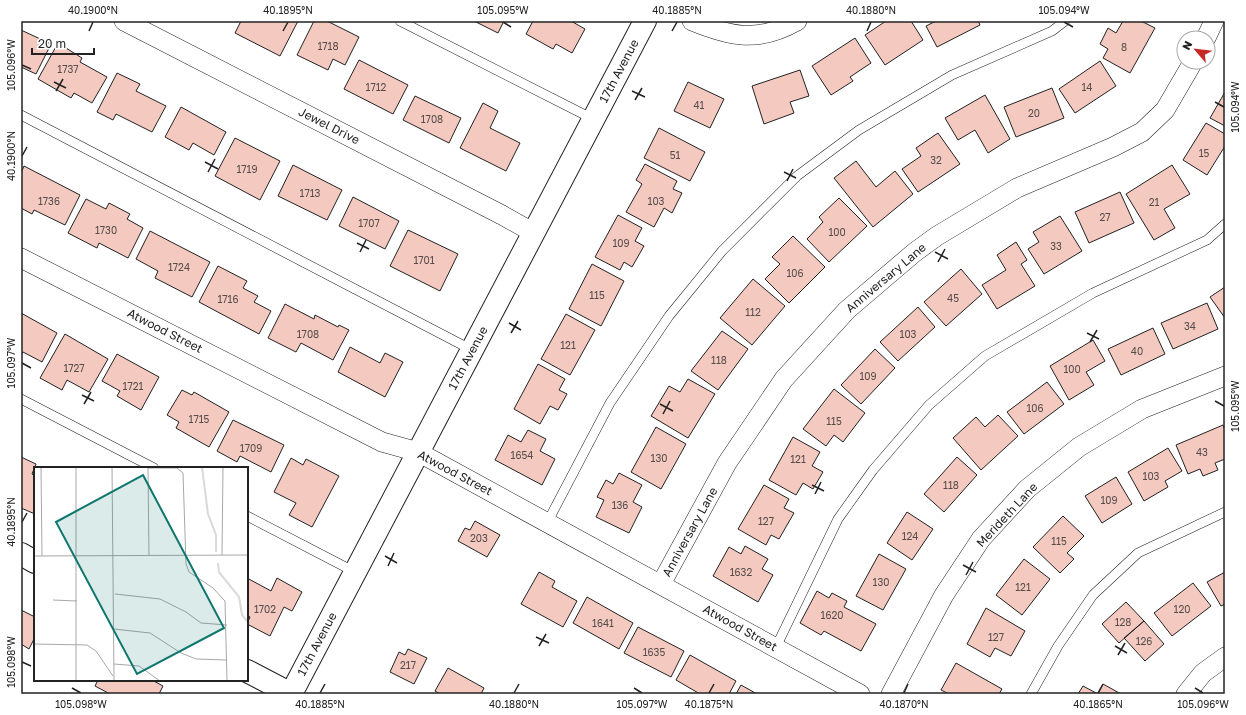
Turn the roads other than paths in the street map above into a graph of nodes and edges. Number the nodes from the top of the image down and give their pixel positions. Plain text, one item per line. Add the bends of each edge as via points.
1 (124, 21) edge
2 (400, 21) edge
3 (645, 21) edge
4 (692, 21) edge
5 (797, 21) edge
6 (1065, 21) edge
7 (1188, 70) edge
8 (21, 115) edge
9 (593, 120) junction
10 (1225, 224) edge
11 (534, 233) junction
12 (21, 258) edge
13 (472, 350) junction
14 (1225, 376) edge
15 (21, 399) edge
16 (418, 452) junction
17 (152, 467) edge
18 (1225, 512) edge
19 (248, 517) edge
20 (547, 523) junction
21 (21, 554) edge
22 (34, 561) edge
23 (355, 572) junction
24 (661, 584) junction
25 (776, 648) junction
26 (1225, 656) edge
27 (248, 672) edge
28 (291, 694) edge
29 (860, 694) edge
30 (891, 694) edge
31 (1031, 694) edge
32 (1186, 694) edge

1 - 11 street, Jewel Drive
2 - 9 lane
3 - 9 main road, 17th Avenue
4 - 5 street via 737,36 772,32
6 - 20 lane via 1052,31 952,75 859,130 797,176 722,251 669,316 610,403
7 - 24 street, Anniversary Lane via 1165,110 1142,132 1017,188 937,236 847,310 784,379 727,463
8 - 13 lane
9 - 11 main road, 17th Avenue
10 - 25 lane via 1207,240 1093,293 985,356 929,405 873,470 838,520
11 - 13 main road, 17th Avenue
12 - 16 street, Atwood Street via 382,442
13 - 16 main road, 17th Avenue
14 - 30 street, Merideth Lane via 1142,409 1079,447 1027,489 981,539 944,595
15 - 17 lane
16 - 20 street, Atwood Street
16 - 23 main road, 17th Avenue
18 - 31 lane via 1138,553 1093,595 1058,646
19 - 23 lane
20 - 24 street, Atwood Street
21 - 22 main road
23 - 28 main road, 17th Avenue
24 - 25 street, Atwood Street
25 - 29 street, Atwood Street
26 - 32 street via 1203,673
27 - 28 main road

